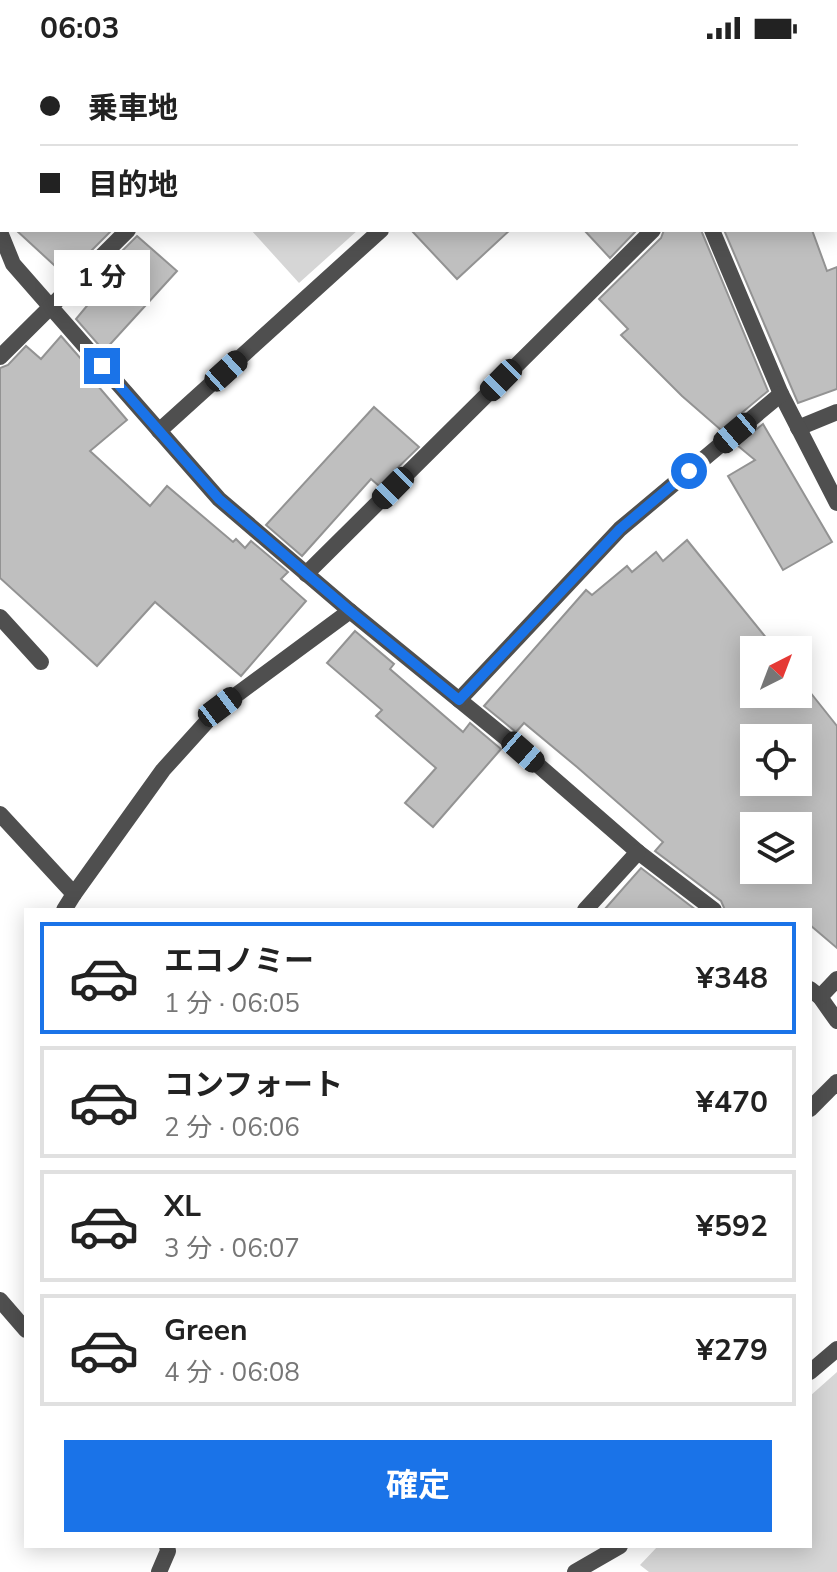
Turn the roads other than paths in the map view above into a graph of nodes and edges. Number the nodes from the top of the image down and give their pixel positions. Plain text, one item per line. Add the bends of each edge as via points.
1 (0, 232) edge
2 (126, 232) edge
3 (379, 232) edge
4 (651, 232) edge
5 (713, 232) edge
6 (51, 306) junction
7 (0, 357) edge
8 (781, 394) junction
9 (837, 412) edge
10 (798, 428) junction
11 (159, 431) junction
12 (837, 503) edge
13 (306, 574) junction
14 (350, 611) junction
15 (0, 617) edge
16 (41, 662) dead end
17 (459, 700) junction
18 (0, 814) edge
19 (638, 852) junction
20 (74, 894) junction
21 (65, 908) edge
22 (587, 908) edge
23 (711, 908) edge
24 (837, 979) edge
25 (815, 993) edge
26 (837, 1021) edge
27 (837, 1082) edge
28 (812, 1107) edge
29 (0, 1300) edge
30 (24, 1328) edge
31 (837, 1349) edge
32 (812, 1370) edge
33 (167, 1548) edge
34 (617, 1548) edge
35 (159, 1572) edge
36 (575, 1572) edge

1 - 6 street via 13,264
2 - 6 street
3 - 11 street
4 - 13 street
5 - 8 street
6 - 7 street
6 - 11 street
8 - 10 street
8 - 17 street via 620,529
9 - 10 street
10 - 12 street
11 - 13 street via 219,499
13 - 14 street
14 - 17 street
14 - 20 street via 220,707 163,770
15 - 16 street
17 - 19 street
18 - 20 street
19 - 22 street
19 - 23 street
20 - 21 street
24 - 25 street
25 - 26 street
27 - 28 street
29 - 30 street
31 - 32 street
33 - 35 street
34 - 36 street

